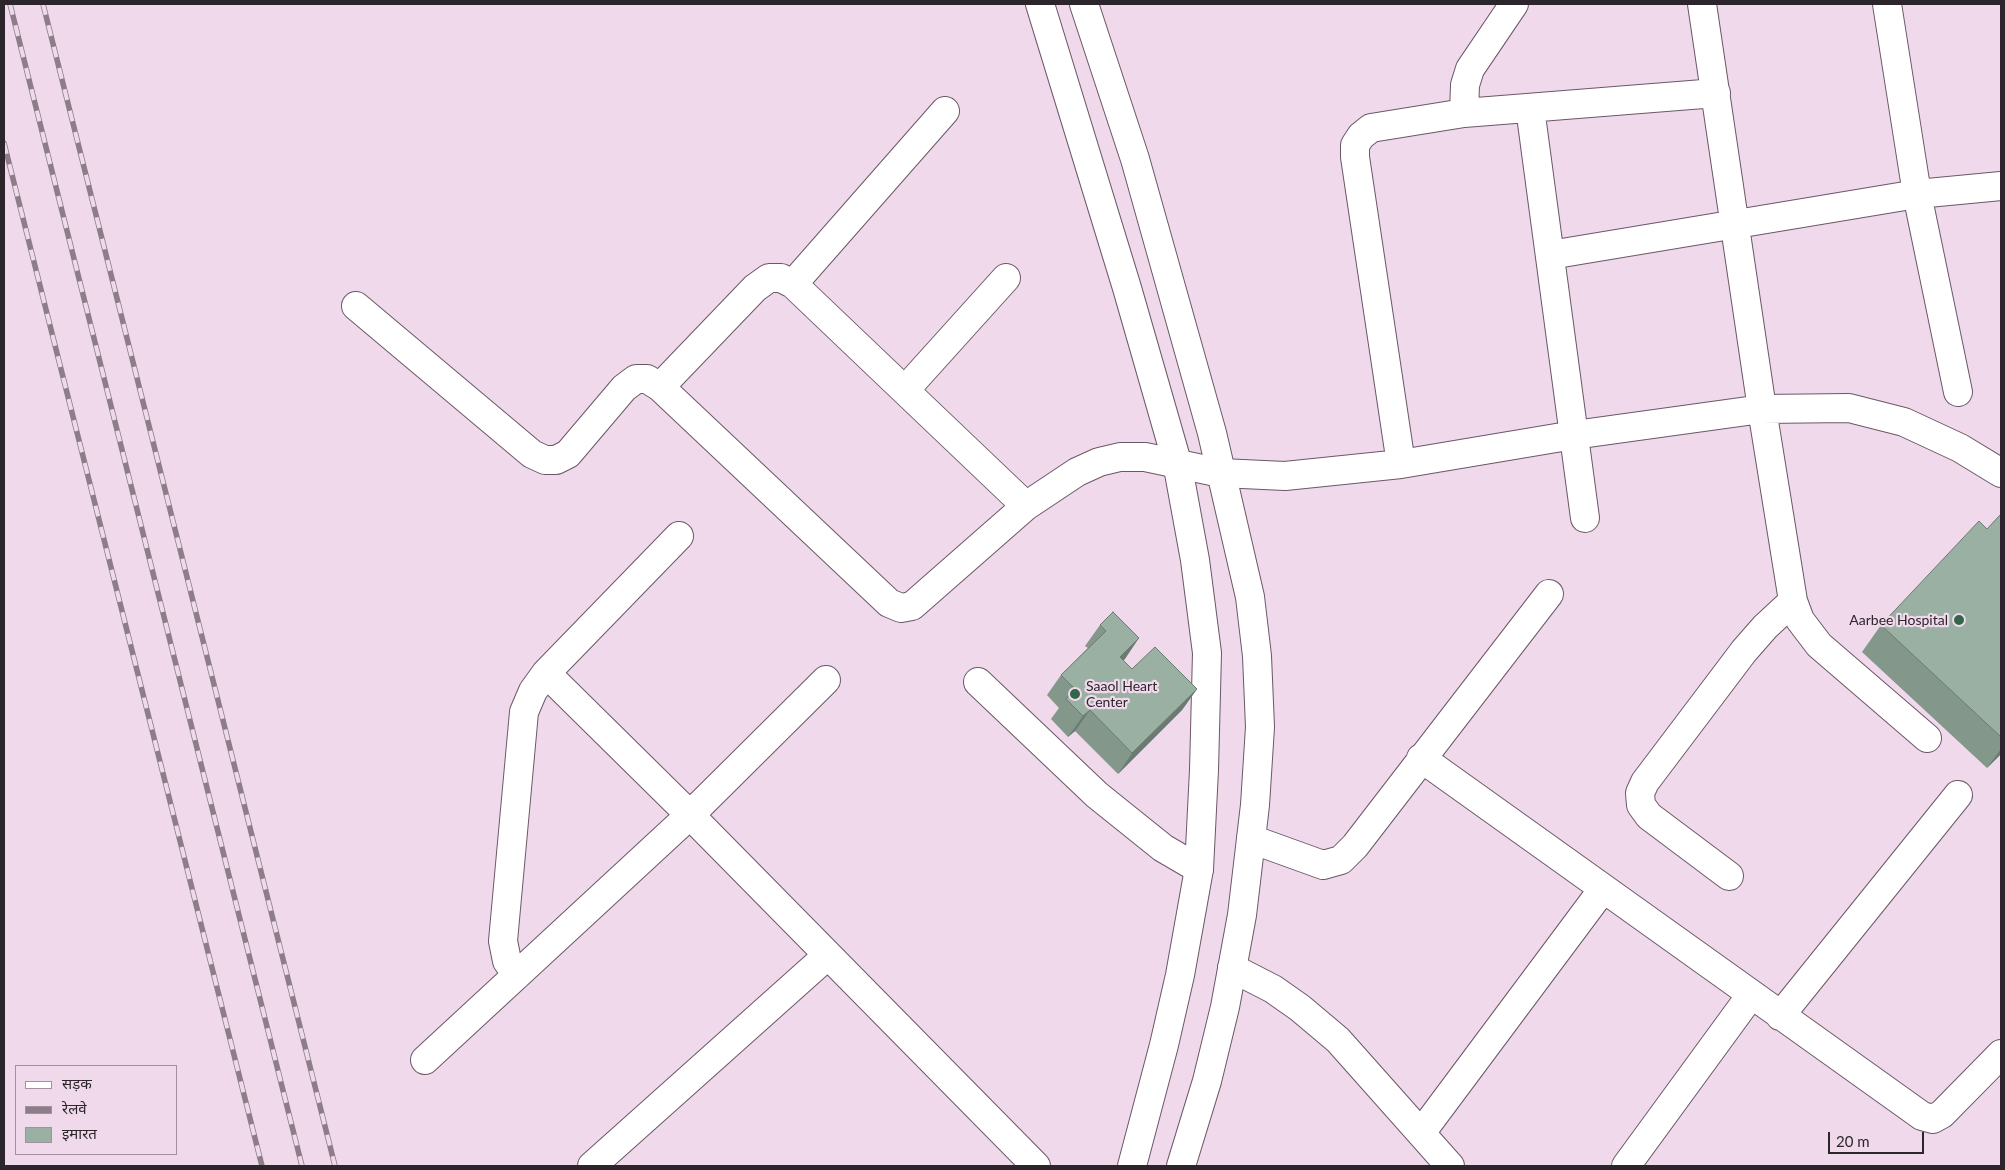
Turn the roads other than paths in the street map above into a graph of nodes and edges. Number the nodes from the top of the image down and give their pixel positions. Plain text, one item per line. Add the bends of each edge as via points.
1 (1040, 4) edge
2 (1084, 4) edge
3 (1514, 4) edge
4 (1702, 4) edge
5 (1887, 4) edge
6 (1716, 93) junction
7 (1530, 108) junction
8 (945, 111) dead end
9 (1464, 113) junction
10 (2001, 186) edge
11 (1917, 194) junction
12 (1735, 223) junction
13 (1550, 255) junction
14 (1006, 278) dead end
15 (793, 284) junction
16 (356, 306) dead end
17 (660, 387) junction
18 (905, 390) junction
19 (1958, 392) dead end
20 (1762, 410) junction
21 (1574, 435) junction
22 (1177, 462) junction
23 (1401, 464) junction
24 (1221, 472) junction
25 (2001, 473) edge
26 (1026, 506) junction
27 (1585, 518) dead end
28 (679, 536) dead end
29 (1548, 594) dead end
30 (1793, 601) junction
31 (546, 673) junction
32 (826, 680) dead end
33 (978, 682) dead end
34 (1927, 738) dead end
35 (1421, 758) junction
36 (1958, 795) dead end
37 (690, 815) junction
38 (1251, 838) junction
39 (1199, 870) junction
40 (1729, 876) dead end
41 (1604, 889) junction
42 (828, 955) junction
43 (1232, 968) junction
44 (516, 975) junction
45 (1751, 995) junction
46 (1780, 1016) junction
47 (2001, 1054) edge
48 (424, 1060) dead end
49 (1420, 1133) junction
50 (592, 1166) edge
51 (1036, 1166) edge
52 (1132, 1166) edge
53 (1181, 1166) edge
54 (1450, 1166) edge
55 (1626, 1166) edge

1 - 22 street
2 - 24 street via 1137,169
3 - 9 street via 1470,69 1464,85
4 - 6 street
5 - 11 street
6 - 7 street
6 - 12 street
7 - 9 street
7 - 13 street
8 - 15 street
9 - 23 street via 1371,128 1355,145
10 - 11 street
11 - 12 street
11 - 19 street
12 - 13 street
12 - 20 street
13 - 21 street
14 - 18 street
15 - 17 street via 781,278 768,278
15 - 18 street
16 - 17 street via 532,454 545,460 556,460 568,454 624,388 636,379 647,379
17 - 26 street via 889,603 901,608 912,606
18 - 26 street
20 - 21 street
20 - 25 street via 1849,408 1904,422 1960,448
20 - 30 street
21 - 23 street
21 - 27 street
22 - 24 street
22 - 26 street via 1120,456 1077,472
22 - 39 street via 1207,653
23 - 24 street via 1285,476
24 - 38 street via 1250,597 1256,656 1260,727
28 - 31 street
29 - 35 street
30 - 34 street via 1800,620 1819,645
30 - 40 street via 1744,651 1644,782 1640,793 1641,805 1650,816
31 - 37 street
31 - 44 street via 524,712 504,941 507,961
32 - 37 street
33 - 39 street via 1097,795 1156,842
35 - 38 street via 1341,860 1323,865
35 - 41 street
36 - 46 street
37 - 42 street
37 - 44 street
38 - 43 street
39 - 52 street via 1164,1046
41 - 45 street
41 - 49 street
42 - 50 street
42 - 51 street
43 - 49 street via 1300,1008 1338,1040
43 - 53 street via 1207,1081
44 - 48 street
45 - 46 street
45 - 55 street
46 - 47 street via 1910,1109 1933,1119 1956,1101
49 - 54 street

